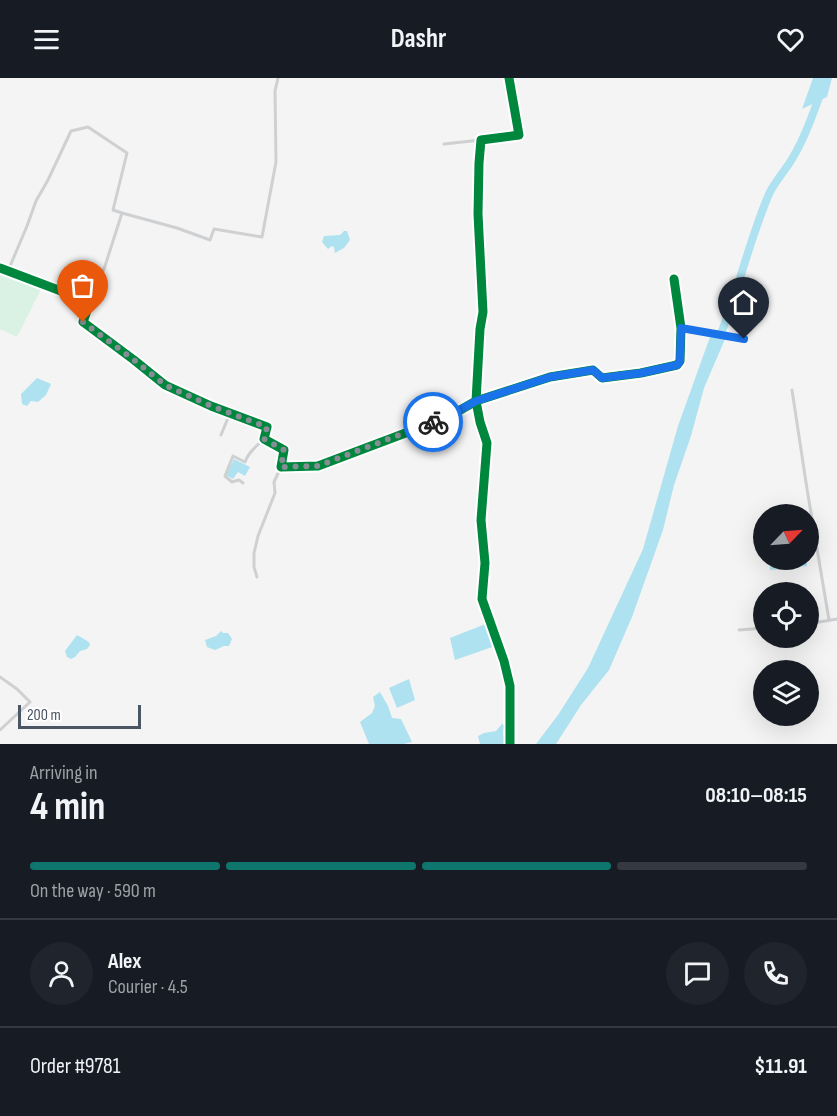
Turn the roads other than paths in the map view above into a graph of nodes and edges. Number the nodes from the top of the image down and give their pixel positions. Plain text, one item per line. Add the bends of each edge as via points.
1 (278, 78) edge
2 (509, 78) edge
3 (481, 140) junction
4 (444, 144) dead end
5 (122, 213) junction
6 (0, 268) edge
7 (8, 271) junction
8 (675, 279) dead end
9 (90, 302) junction
10 (681, 328) junction
11 (744, 339) dead end
12 (792, 390) dead end
13 (476, 401) junction
14 (230, 412) junction
15 (221, 435) dead end
16 (264, 439) junction
17 (281, 467) junction
18 (243, 483) dead end
19 (256, 577) dead end
20 (837, 619) edge
21 (829, 620) junction
22 (819, 622) edge
23 (753, 629) edge
24 (739, 630) dead end
25 (0, 677) edge
26 (0, 730) edge
27 (510, 744) edge

1 - 5 street via 276,162 262,237 214,229 210,240
2 - 3 street via 519,135
3 - 4 street
3 - 13 street via 478,214 483,312
5 - 7 street via 113,210 127,153 88,127 70,131
5 - 9 street
6 - 7 street
7 - 9 street
8 - 10 street
9 - 14 street via 83,322 165,385
10 - 11 street
10 - 13 street via 677,365 602,378 593,370 550,377
12 - 21 street
13 - 17 street via 447,417 318,466
13 - 27 street via 487,443 481,520 485,563 482,599 510,686
14 - 15 street
14 - 16 street via 267,427
16 - 17 street via 284,450
16 - 18 street via 247,454 245,462 233,456 225,476 232,482
17 - 19 street via 254,553
20 - 21 street
21 - 22 street
23 - 24 street
25 - 26 street via 30,702

